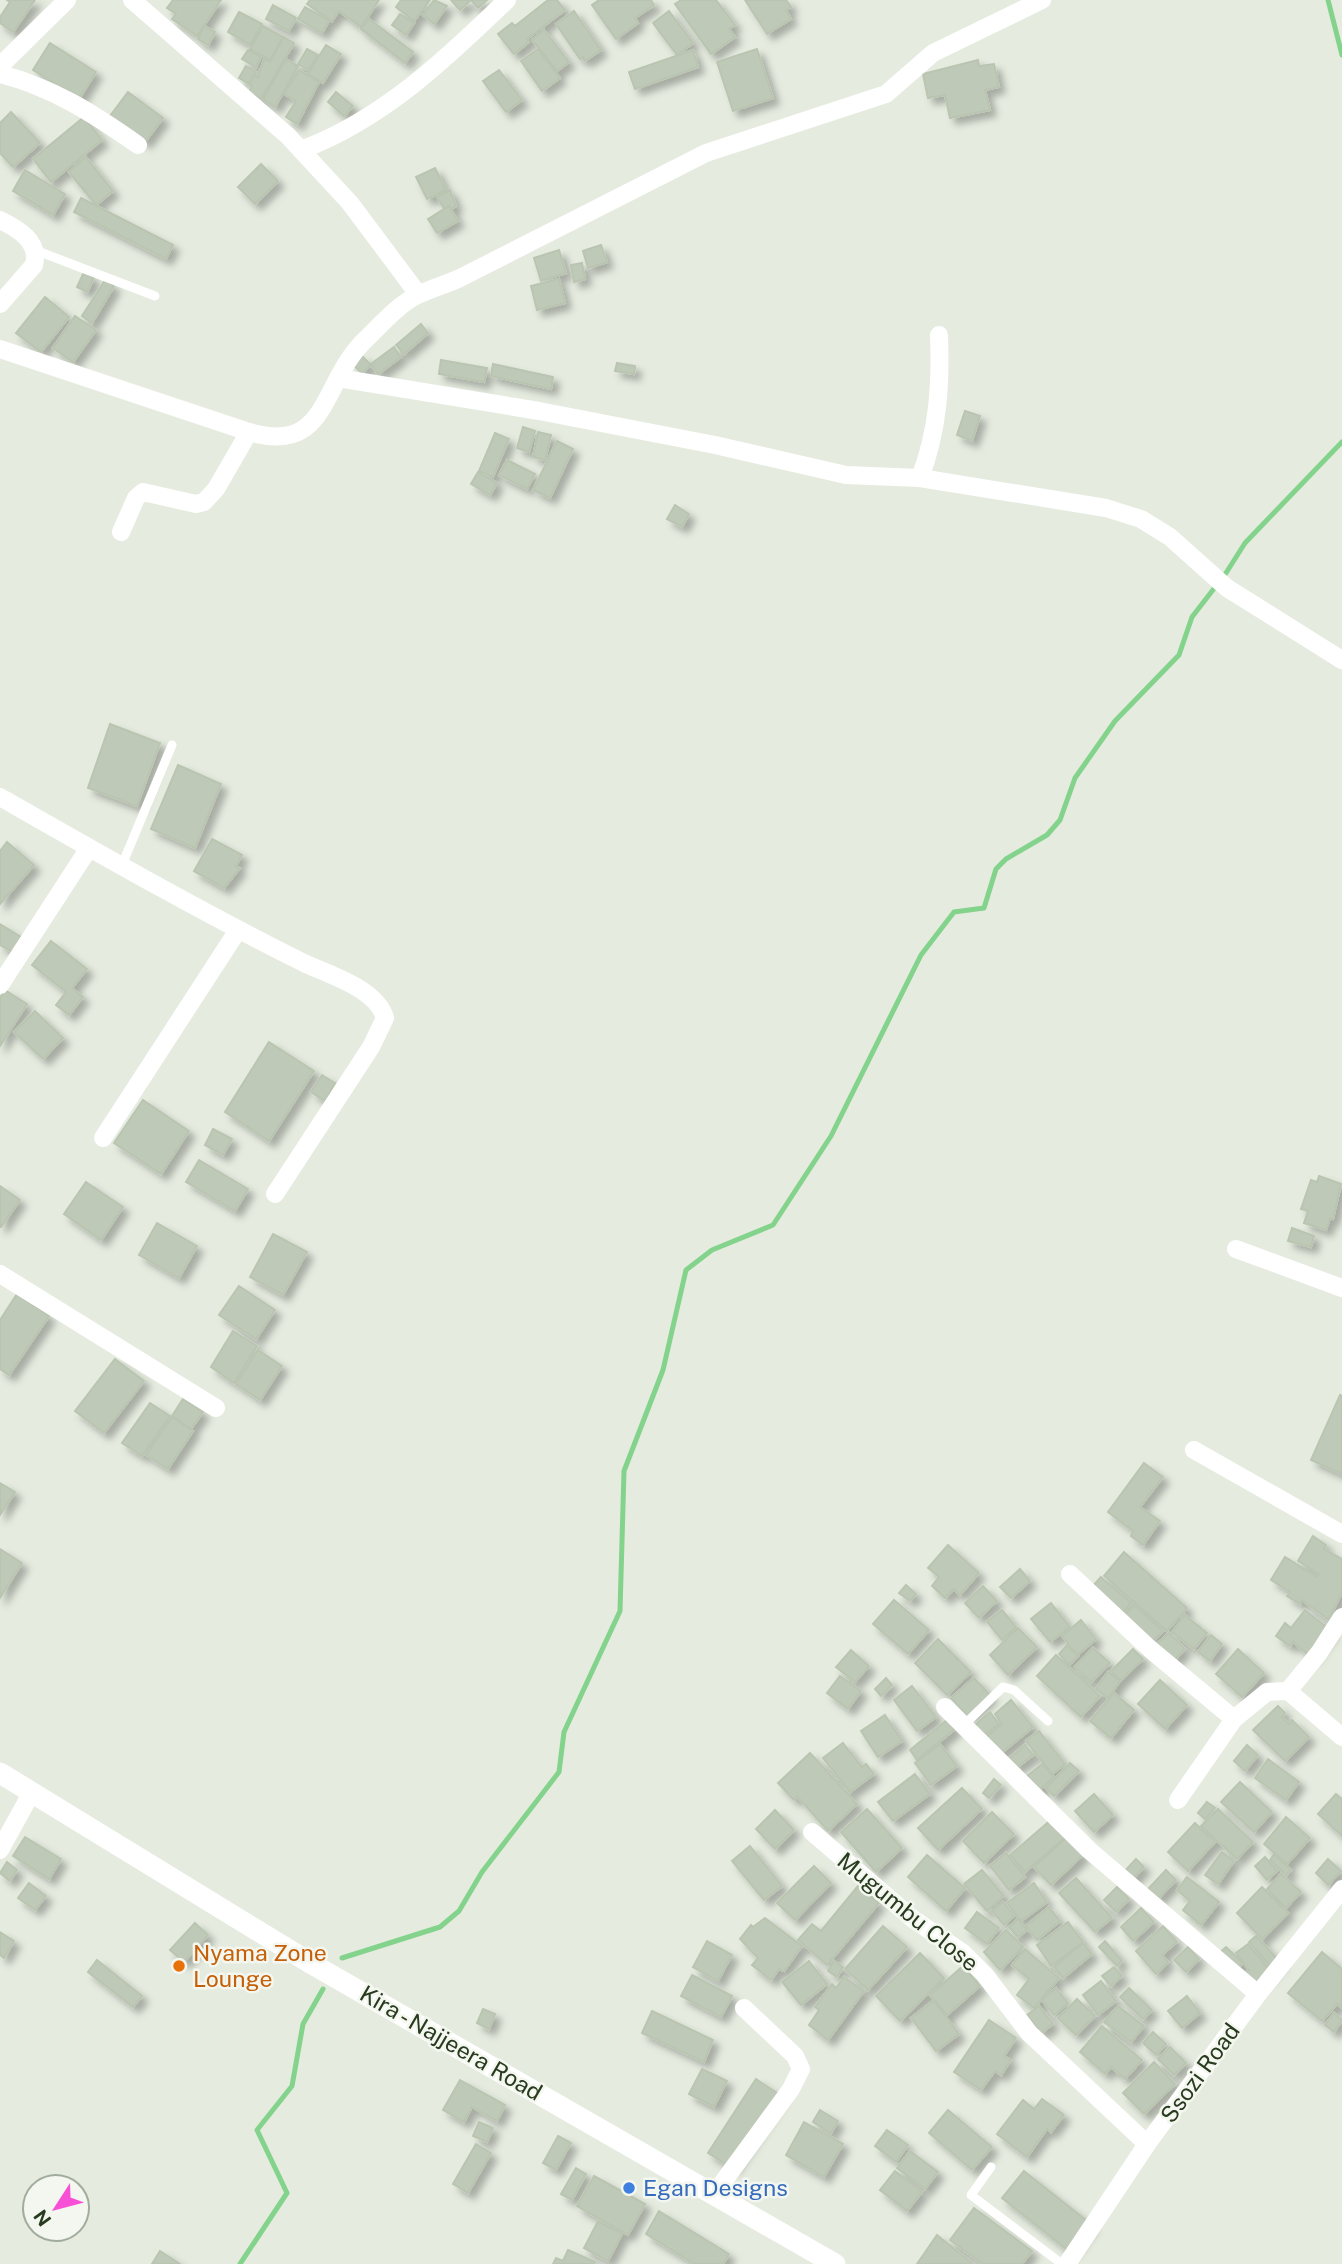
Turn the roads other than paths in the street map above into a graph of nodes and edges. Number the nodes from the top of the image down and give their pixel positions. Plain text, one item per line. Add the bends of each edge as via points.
1 (67, 0) edge
2 (132, 0) edge
3 (507, 0) edge
4 (1042, 0) edge
5 (0, 66) edge
6 (0, 74) edge
7 (138, 145) dead end
8 (301, 150) junction
9 (0, 220) edge
10 (34, 250) junction
11 (418, 294) junction
12 (155, 296) dead end
13 (0, 304) edge
14 (939, 335) dead end
15 (0, 349) edge
16 (338, 378) junction
17 (249, 432) junction
18 (920, 478) junction
19 (121, 533) dead end
20 (1342, 660) edge
21 (172, 745) dead end
22 (0, 797) edge
23 (89, 848) junction
24 (122, 865) junction
25 (238, 930) junction
26 (0, 985) edge
27 (103, 1138) dead end
28 (275, 1194) dead end
29 (1236, 1250) dead end
30 (0, 1274) edge
31 (1342, 1288) edge
32 (215, 1408) dead end
33 (1194, 1450) dead end
34 (1342, 1534) edge
35 (1070, 1574) dead end
36 (1342, 1617) edge
37 (1288, 1691) junction
38 (946, 1707) dead end
39 (1234, 1719) junction
40 (1048, 1721) dead end
41 (964, 1725) junction
42 (1342, 1737) edge
43 (0, 1773) edge
44 (32, 1792) junction
45 (1178, 1800) dead end
46 (812, 1832) dead end
47 (0, 1850) edge
48 (1339, 1899) edge
49 (1258, 1994) junction
50 (744, 2008) dead end
51 (1147, 2144) junction
52 (991, 2167) dead end
53 (715, 2193) junction
54 (835, 2264) edge
55 (1062, 2264) edge
56 (1067, 2264) edge

1 - 5 street
2 - 8 street
3 - 8 street via 449,56 398,96 328,140
4 - 11 street via 933,53 886,94 706,153 460,278
6 - 7 street via 56,93
8 - 11 street via 350,203
9 - 10 street via 23,233
10 - 12 lane
10 - 13 street via 34,265
11 - 16 street via 361,345
14 - 18 street via 941,385 934,437
15 - 17 street
16 - 17 street via 326,404 304,430 274,440
16 - 18 street via 539,411 846,475
17 - 19 street via 204,502 144,492 136,498
18 - 20 street via 1106,508 1141,519 1170,537 1227,588
21 - 24 lane
22 - 23 street
23 - 24 street
23 - 26 street
24 - 25 street
25 - 27 street
25 - 28 street via 359,990 378,1003 385,1018
29 - 31 street
30 - 32 street
33 - 34 street
35 - 39 street
36 - 37 street
37 - 39 street via 1267,1692
37 - 42 street
38 - 41 street
39 - 45 street
40 - 41 lane via 1014,1690 1003,1687
41 - 49 street via 1089,1850
43 - 44 main road, Kira - Najjeera Road
44 - 47 street
44 - 53 main road, Kira - Najjeera Road via 312,1964
46 - 51 street, Mugumbu Close via 914,1919 963,1953 1030,2033
48 - 49 street, Ssozi Road
49 - 51 street, Ssozi Road
50 - 53 street via 795,2056 801,2069
51 - 56 street, Ssozi Road
52 - 55 lane via 971,2195
53 - 54 main road, Kira - Najjeera Road

